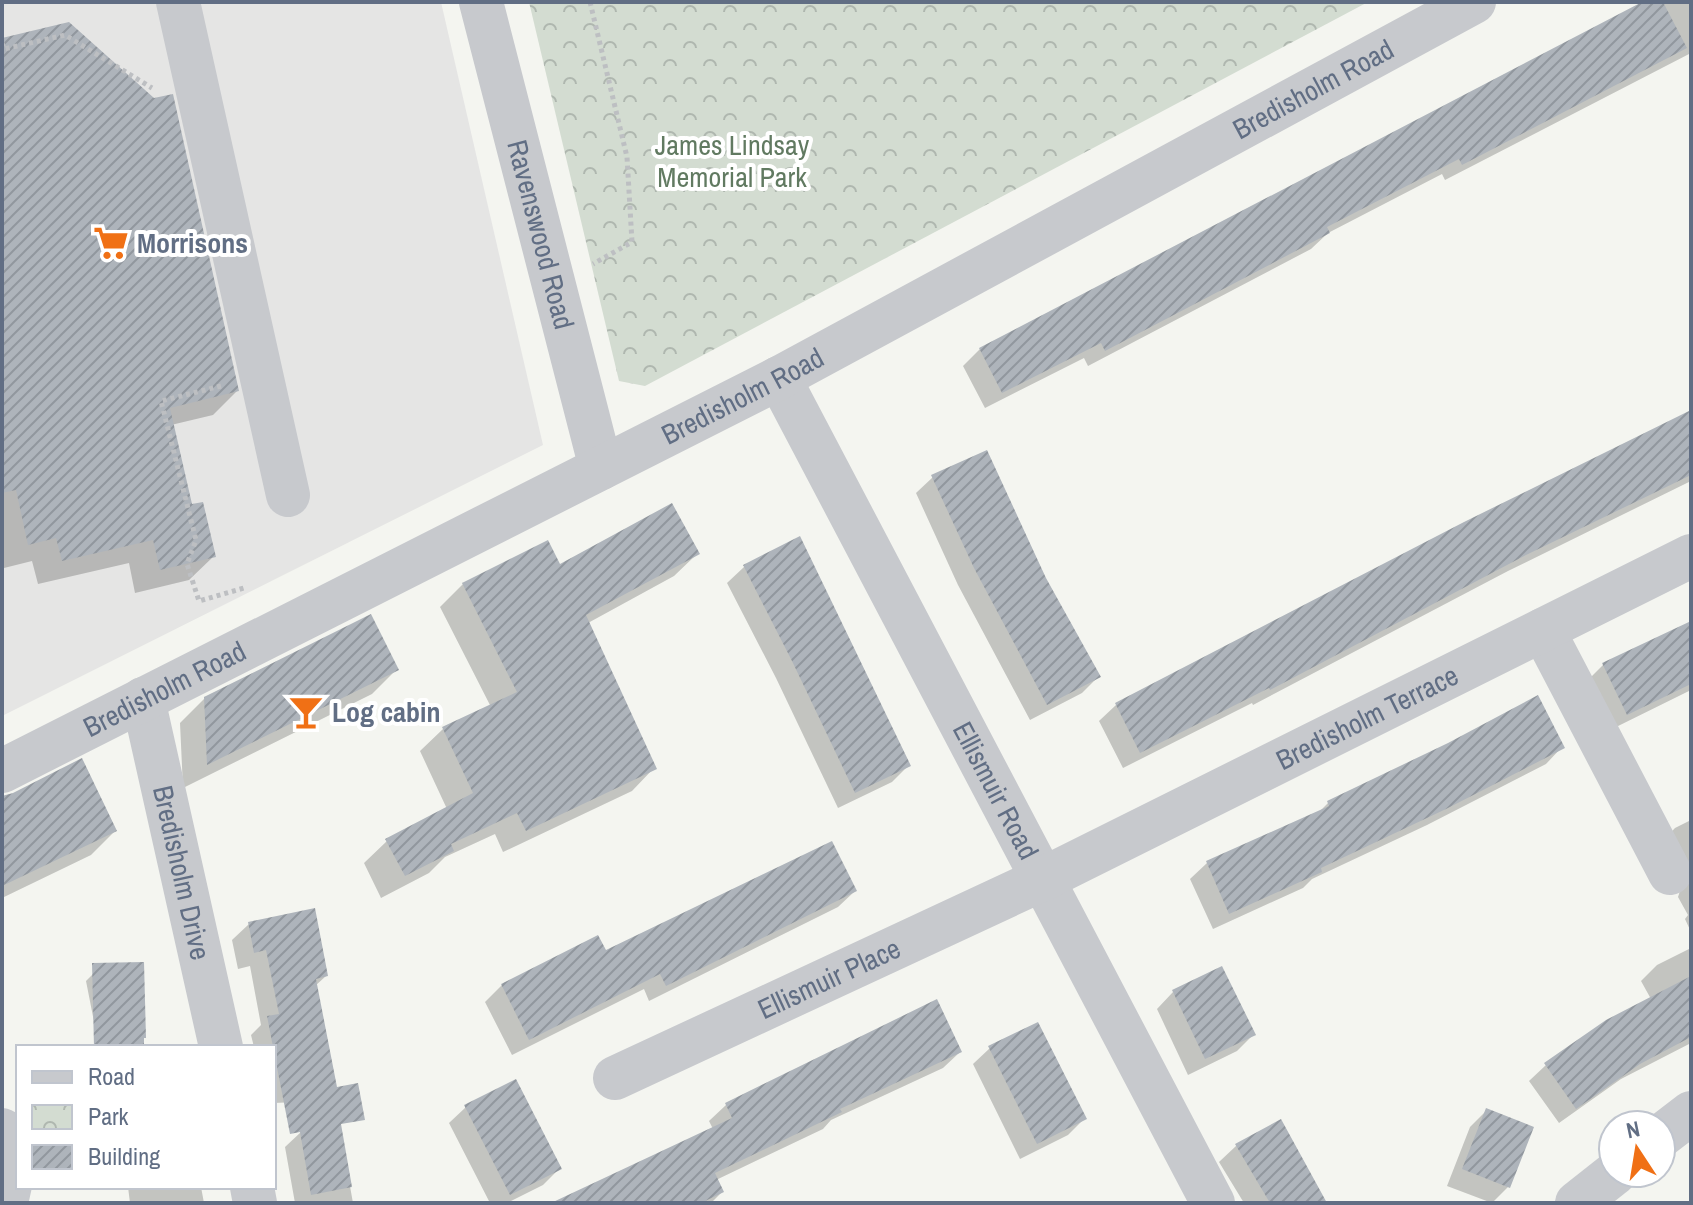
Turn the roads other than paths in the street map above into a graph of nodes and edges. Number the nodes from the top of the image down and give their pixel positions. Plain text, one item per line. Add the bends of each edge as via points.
1 (178, 2) edge
2 (481, 2) edge
3 (1474, 2) edge
4 (779, 378) junction
5 (601, 468) junction
6 (288, 495) dead end
7 (1691, 556) edge
8 (1543, 630) junction
9 (143, 699) junction
10 (2, 771) edge
11 (1670, 873) dead end
12 (1043, 879) junction
13 (221, 1045) edge
14 (615, 1078) dead end
15 (2, 1130) edge
16 (1597, 1187) edge
17 (6, 1203) edge
18 (1213, 1203) edge
19 (1577, 1203) edge

1 - 6 street
2 - 5 street, Ravenswood Road
3 - 4 street, Bredisholm Road
4 - 5 street, Bredisholm Road
4 - 12 street, Ellismuir Road
5 - 9 street, Bredisholm Road
7 - 8 street, Bredisholm Terrace
8 - 11 street
8 - 12 street, Bredisholm Terrace
9 - 10 street, Bredisholm Road
9 - 13 street, Bredisholm Drive
12 - 14 street, Ellismuir Place
12 - 18 street, Ellismuir Road
15 - 17 street via 10,1185
16 - 19 street

